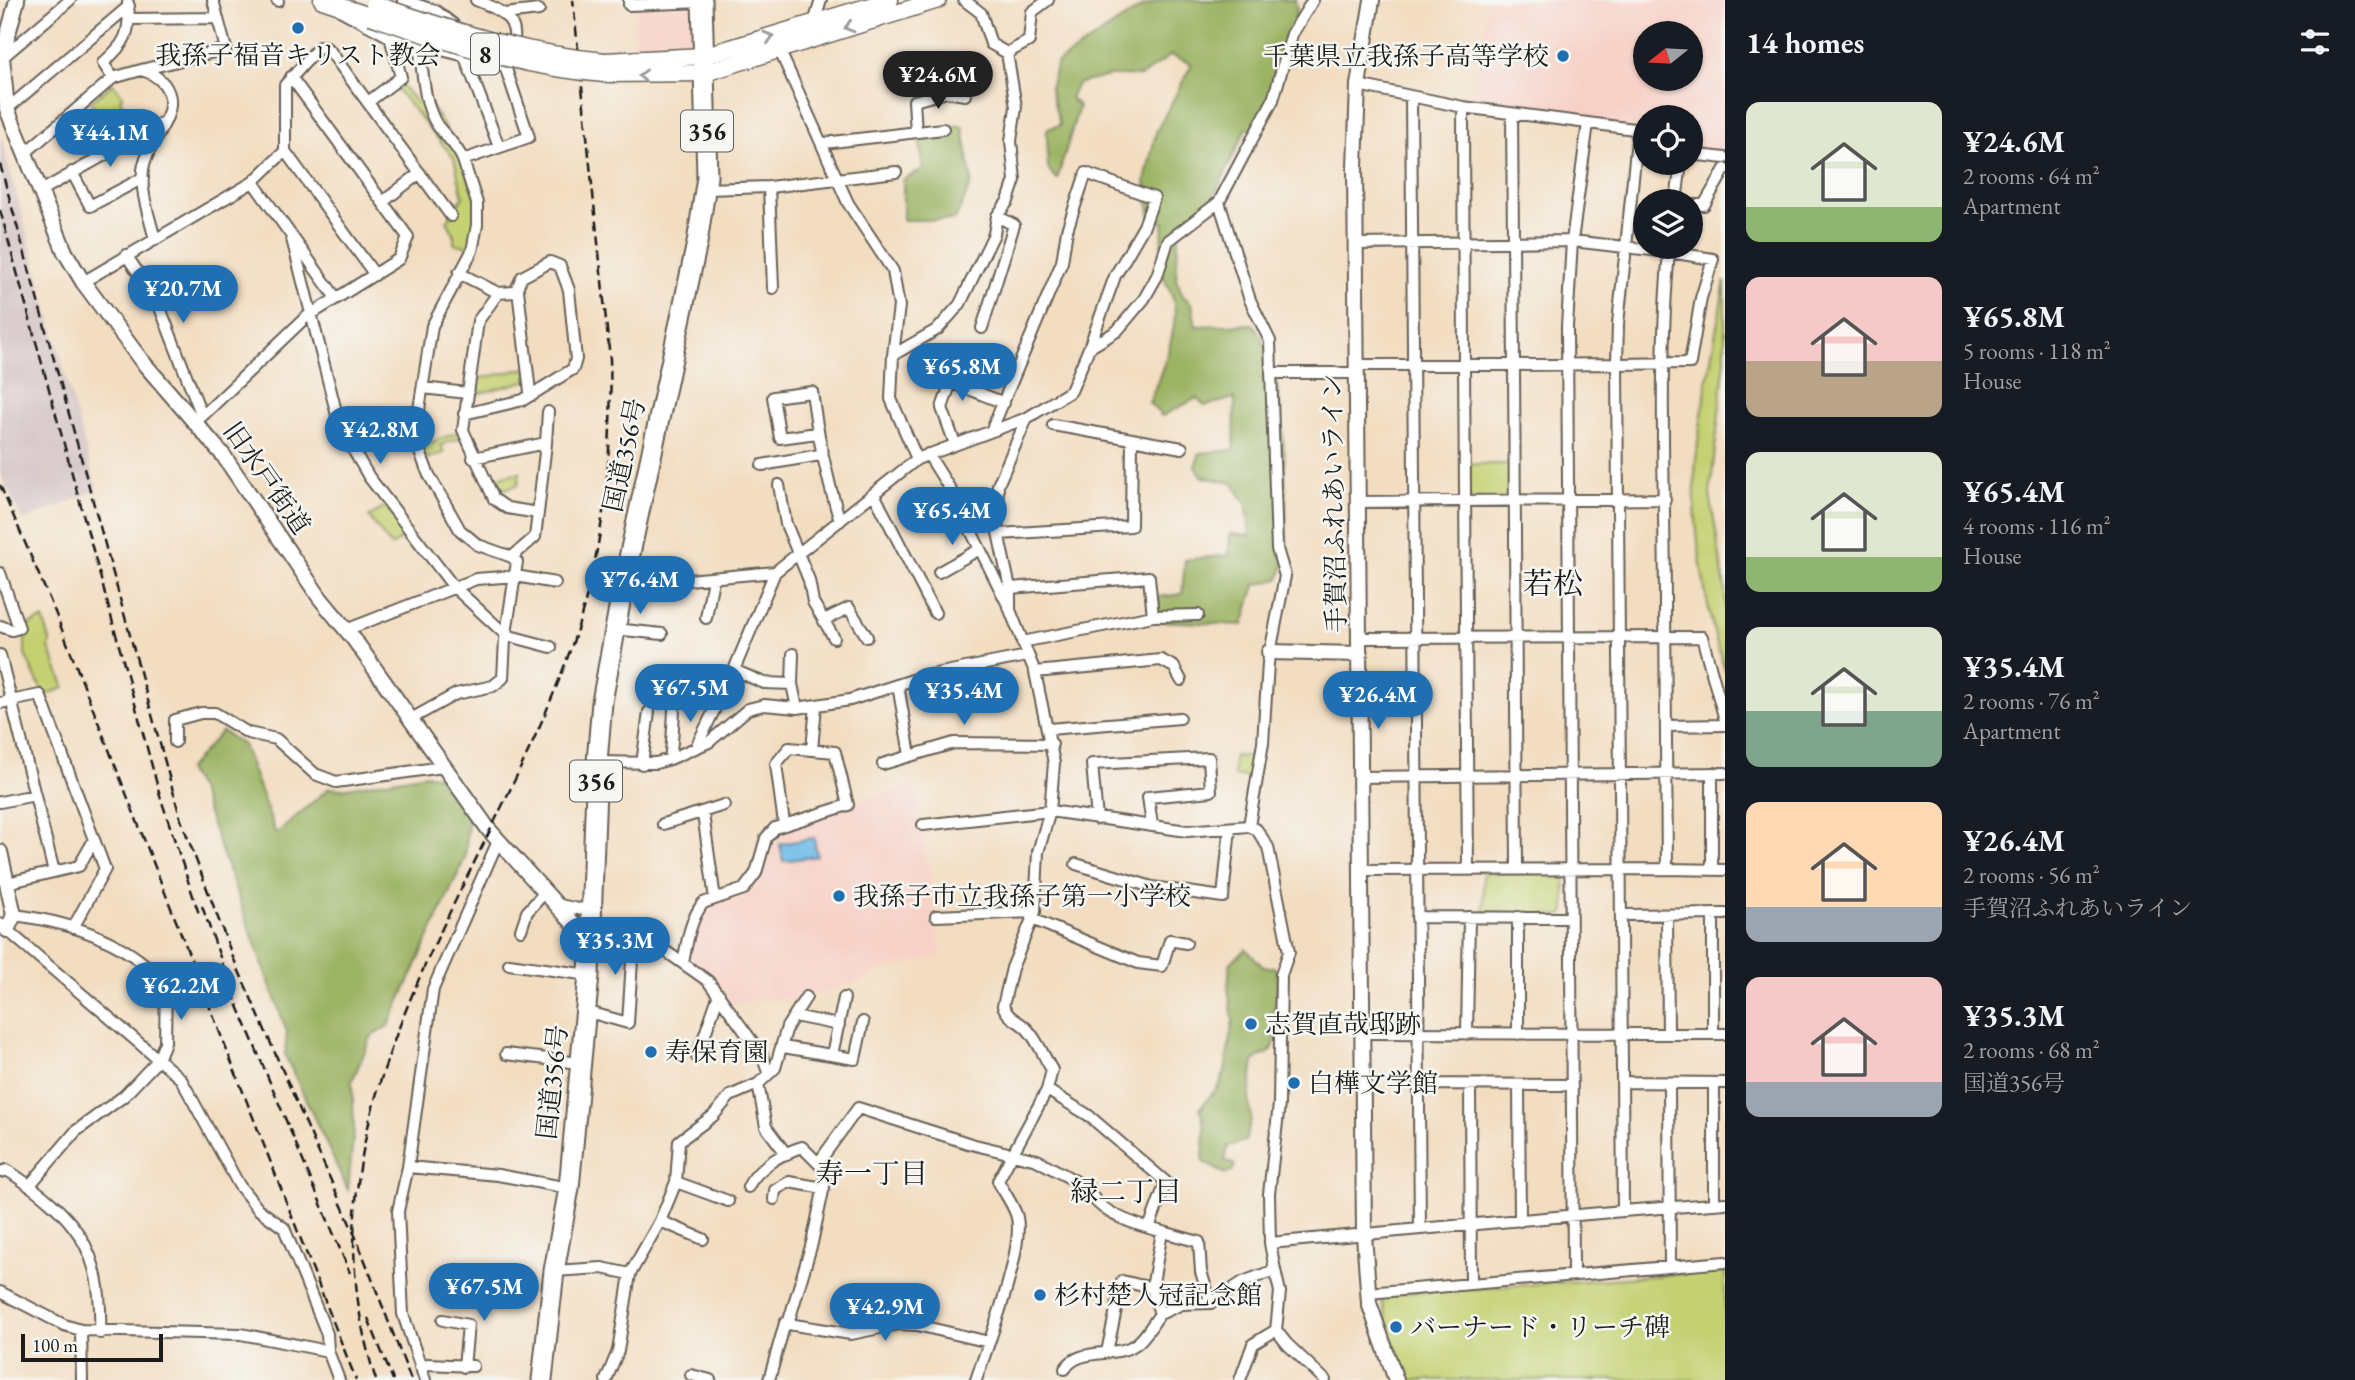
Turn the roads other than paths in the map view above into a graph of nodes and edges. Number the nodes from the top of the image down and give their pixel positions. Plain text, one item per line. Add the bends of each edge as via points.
1 (17, 0) edge
2 (70, 0) edge
3 (213, 0) edge
4 (403, 0) edge
5 (629, 0) edge
6 (821, 0) edge
7 (890, 0) edge
8 (938, 0) edge
9 (964, 0) edge
10 (1048, 0) edge
11 (1313, 0) edge
12 (1372, 0) edge
13 (325, 1) edge
14 (480, 1) edge
15 (703, 1) edge
16 (128, 3) edge
17 (369, 6) edge
18 (539, 10) dead end
19 (504, 14) junction
20 (217, 18) junction
21 (129, 19) junction
22 (814, 23) junction
23 (390, 37) junction
24 (513, 44) junction
25 (419, 45) junction
26 (779, 49) junction
27 (1007, 53) junction
28 (2, 57) junction
29 (465, 57) junction
30 (704, 65) junction
31 (505, 66) junction
32 (141, 70) junction
33 (291, 77) junction
34 (113, 78) junction
35 (1358, 85) junction
36 (965, 95) dead end
37 (1411, 97) junction
38 (368, 102) junction
39 (1463, 107) junction
40 (7, 110) junction
41 (1512, 114) junction
42 (165, 120) junction
43 (1588, 123) junction
44 (943, 129) dead end
45 (1633, 129) edge
46 (916, 132) junction
47 (824, 143) junction
48 (499, 147) junction
49 (285, 150) junction
50 (24, 154) junction
51 (1703, 156) edge
52 (1725, 159) edge
53 (463, 160) junction
54 (1725, 169) edge
55 (72, 172) junction
56 (896, 172) dead end
57 (420, 173) junction
58 (1635, 175) edge
59 (143, 178) junction
60 (836, 179) junction
61 (253, 182) junction
62 (769, 187) junction
63 (706, 189) junction
64 (39, 192) junction
65 (384, 201) junction
66 (1219, 202) junction
67 (1703, 205) edge
68 (451, 216) dead end
69 (997, 216) junction
70 (291, 235) junction
71 (155, 240) junction
72 (1513, 241) junction
73 (1413, 242) junction
74 (1463, 242) junction
75 (1573, 242) junction
76 (1357, 244) junction
77 (1625, 247) junction
78 (1633, 248) edge
79 (126, 255) junction
80 (1703, 256) edge
81 (1669, 259) edge
82 (459, 273) junction
83 (375, 275) junction
84 (83, 282) junction
85 (773, 288) dead end
86 (518, 290) junction
87 (498, 293) junction
88 (336, 298) junction
89 (312, 314) junction
90 (982, 328) dead end
91 (1089, 348) junction
92 (893, 355) junction
93 (1567, 364) junction
94 (1617, 364) junction
95 (1663, 364) junction
96 (1413, 365) junction
97 (1464, 365) junction
98 (1514, 365) junction
99 (1357, 369) junction
100 (1273, 373) junction
101 (423, 388) junction
102 (467, 393) junction
103 (533, 395) junction
104 (1004, 403) junction
105 (548, 412) dead end
106 (464, 414) junction
107 (200, 418) junction
108 (1027, 418) junction
109 (1054, 425) dead end
110 (992, 429) junction
111 (817, 433) junction
112 (1132, 441) junction
113 (546, 443) junction
114 (955, 444) junction
115 (1182, 448) dead end
116 (820, 455) junction
117 (923, 456) junction
118 (473, 457) junction
119 (762, 465) dead end
120 (779, 485) dead end
121 (874, 494) junction
122 (1619, 499) junction
123 (1665, 499) junction
124 (1567, 500) junction
125 (1414, 501) junction
126 (1464, 501) junction
127 (1515, 501) junction
128 (1357, 502) junction
129 (538, 513) junction
130 (840, 521) junction
131 (999, 534) junction
132 (980, 549) junction
133 (798, 553) junction
134 (512, 557) junction
135 (775, 572) junction
136 (939, 572) dead end
137 (0, 573) edge
138 (516, 576) junction
139 (713, 579) junction
140 (555, 583) dead end
141 (453, 586) junction
142 (623, 586) junction
143 (1010, 588) junction
144 (1010, 610) junction
145 (936, 613) dead end
146 (1153, 615) junction
147 (1198, 615) dead end
148 (706, 618) dead end
149 (824, 620) junction
150 (0, 626) edge
151 (615, 629) junction
152 (346, 630) junction
153 (662, 634) dead end
154 (506, 635) junction
155 (1619, 636) junction
156 (1665, 636) junction
157 (867, 637) dead end
158 (1568, 637) junction
159 (834, 638) dead end
160 (1360, 638) junction
161 (1467, 638) junction
162 (1516, 638) junction
163 (1415, 639) junction
164 (1022, 642) junction
165 (551, 647) dead end
166 (1269, 652) junction
167 (793, 654) dead end
168 (1360, 654) junction
169 (0, 655) edge
170 (1027, 656) junction
171 (734, 670) junction
172 (1035, 672) junction
173 (1181, 680) dead end
174 (676, 684) dead end
175 (792, 684) junction
176 (898, 685) junction
177 (12, 701) junction
178 (0, 703) edge
179 (816, 705) junction
180 (797, 708) junction
181 (649, 712) dead end
182 (1180, 718) dead end
183 (411, 719) junction
184 (1725, 720) edge
185 (1725, 725) edge
186 (1666, 726) junction
187 (1048, 729) junction
188 (176, 742) dead end
189 (1052, 744) junction
190 (697, 745) junction
191 (812, 750) junction
192 (910, 755) junction
193 (670, 759) junction
194 (597, 762) junction
195 (642, 764) junction
196 (883, 764) dead end
197 (443, 766) junction
198 (1712, 773) junction
199 (1725, 773) edge
200 (1667, 774) junction
201 (1467, 775) junction
202 (1516, 775) junction
203 (1569, 775) junction
204 (1620, 775) junction
205 (1416, 776) junction
206 (1361, 777) junction
207 (35, 795) junction
208 (0, 802) edge
209 (724, 805) dead end
210 (1050, 811) junction
211 (703, 814) junction
212 (1097, 819) junction
213 (663, 824) dead end
214 (784, 824) junction
215 (923, 825) dead end
216 (1152, 825) junction
217 (1249, 826) junction
218 (1230, 828) junction
219 (94, 840) junction
220 (498, 841) junction
221 (0, 852) edge
222 (1076, 864) dead end
223 (1417, 869) junction
224 (1468, 869) junction
225 (1517, 869) junction
226 (1667, 869) junction
227 (1362, 870) junction
228 (1570, 870) junction
229 (1621, 870) junction
230 (1712, 870) junction
231 (1725, 870) edge
232 (54, 872) junction
233 (7, 883) junction
234 (546, 891) junction
235 (715, 899) junction
236 (559, 905) junction
237 (591, 914) junction
238 (1713, 914) junction
239 (1725, 914) edge
240 (14, 915) junction
241 (1622, 915) junction
242 (1667, 915) junction
243 (936, 916) dead end
244 (1033, 916) junction
245 (1418, 917) junction
246 (1469, 917) junction
247 (1518, 917) junction
248 (1570, 918) junction
249 (4, 927) edge
250 (73, 928) junction
251 (634, 929) junction
252 (521, 930) dead end
253 (591, 943) junction
254 (1186, 943) dead end
255 (683, 963) junction
256 (509, 964) dead end
257 (589, 975) junction
258 (719, 994) junction
259 (806, 997) dead end
260 (844, 999) dead end
261 (585, 1011) junction
262 (794, 1016) junction
263 (863, 1022) dead end
264 (839, 1024) junction
265 (1363, 1033) junction
266 (1418, 1034) junction
267 (1467, 1034) junction
268 (1518, 1034) junction
269 (1571, 1034) junction
270 (1622, 1034) junction
271 (1668, 1034) junction
272 (1713, 1034) junction
273 (1725, 1034) edge
274 (783, 1047) junction
275 (506, 1054) dead end
276 (832, 1055) junction
277 (697, 1057) dead end
278 (158, 1060) junction
279 (579, 1063) junction
280 (768, 1072) junction
281 (1622, 1082) junction
282 (1669, 1083) junction
283 (1719, 1083) edge
284 (758, 1084) junction
285 (1419, 1084) junction
286 (1470, 1085) junction
287 (1519, 1085) junction
288 (1571, 1085) junction
289 (1047, 1090) junction
290 (787, 1154) junction
291 (1010, 1155) junction
292 (819, 1162) junction
293 (408, 1167) junction
294 (0, 1172) edge
295 (676, 1182) junction
296 (29, 1186) junction
297 (748, 1187) dead end
298 (569, 1188) junction
299 (824, 1188) junction
300 (774, 1199) dead end
301 (728, 1201) dead end
302 (1720, 1203) edge
303 (1669, 1208) junction
304 (1623, 1211) junction
305 (1572, 1217) junction
306 (1520, 1221) junction
307 (660, 1222) junction
308 (1471, 1225) junction
309 (1149, 1228) junction
310 (1420, 1229) junction
311 (1161, 1232) junction
312 (1364, 1235) junction
313 (704, 1240) dead end
314 (1270, 1243) junction
315 (1725, 1262) edge
316 (1670, 1266) junction
317 (554, 1270) junction
318 (1275, 1270) junction
319 (630, 1274) junction
320 (1573, 1275) junction
321 (1471, 1284) junction
322 (1152, 1287) junction
323 (0, 1292) edge
324 (1368, 1293) junction
325 (1211, 1303) junction
326 (1160, 1314) junction
327 (443, 1320) dead end
328 (788, 1324) junction
329 (81, 1330) junction
330 (1276, 1330) junction
331 (100, 1333) junction
332 (989, 1342) junction
333 (328, 1351) junction
334 (1107, 1352) junction
335 (420, 1367) junction
336 (1065, 1369) dead end
337 (691, 1375) dead end
338 (82, 1380) edge
339 (340, 1380) edge
340 (425, 1380) edge
341 (541, 1380) edge
342 (606, 1380) edge
343 (709, 1380) edge
344 (769, 1380) edge
345 (976, 1380) edge
346 (1240, 1380) edge
347 (1325, 1380) edge
348 (1396, 1380) edge

1 - 28 street, 旧水戸街道
2 - 28 street
3 - 20 street
4 - 24 street via 436,11 446,21
5 - 15 street via 629,5
6 - 22 street
7 - 22 main road, 8
8 -> 26 main road, 8
9 - 27 street via 981,13 991,44
10 - 27 street via 1032,12 1029,41
11 - 66 street via 1292,33 1273,100
12 - 35 street, 手賀沼ふれあいライン
13 - 17 main road, 8
13 - 23 street
14 - 19 street
15 - 30 highway, 国道356号 / 356
16 - 21 street
16 - 40 street
17 - 30 main road, 8, bridge via 499,45 604,68
18 - 19 street
19 - 24 street via 516,35
20 - 21 street
20 - 32 street via 226,49
21 - 34 street via 124,44 103,63
30 -> 22 main road, 8
23 - 25 street
23 - 38 street via 401,77
24 - 31 street
25 - 29 street
25 - 53 street via 429,106
26 - 30 main road, 8
26 - 47 street
27 - 69 street via 1016,107 1011,141 1015,180
28 - 40 street, 旧水戸街道
29 - 31 street
29 - 48 street
30 - 63 highway, 国道356号 / 356
31 - 48 street via 528,137
32 - 34 street
32 - 42 street via 159,79 168,91 171,106
33 - 38 street via 324,46
33 - 49 street via 285,85
33 - 65 street
34 - 50 street
35 - 37 street
35 - 76 street, 手賀沼ふれあいライン
36 - 46 street via 947,92 914,101
37 - 39 street
37 - 73 street
38 - 57 street
39 - 41 street
39 - 74 street
40 - 50 street, 旧水戸街道
41 - 43 street
41 - 72 street
42 - 55 street
42 - 59 street via 145,159
43 - 45 street
43 - 75 street
44 - 46 street
46 - 47 street
47 - 60 street
48 - 53 street
49 - 61 street
49 - 83 street
50 - 64 street, 旧水戸街道
51 - 52 street
53 - 82 street via 477,203 477,225 472,251
54 - 67 street
55 - 59 street via 90,206
55 - 64 street
56 - 60 street
57 - 65 street
57 - 68 street
58 - 77 street
59 - 71 street
60 - 62 street
60 - 92 street via 894,271 899,306
61 - 70 street
61 - 71 street
62 - 63 street
62 - 85 street
63 - 142 highway, 国道356号 / 356
64 - 84 street, 旧水戸街道
65 - 83 street via 408,237 399,259
66 - 91 street via 1168,242 1144,299 1117,331
66 - 100 street via 1250,300 1270,341
69 - 90 street via 1014,225
69 - 92 street via 994,234 960,304 938,329
70 - 88 street
70 - 89 street
71 - 79 street
72 - 74 street
72 - 75 street
72 - 98 street
73 - 74 street
73 - 76 street
73 - 96 street
74 - 97 street
75 - 77 street
75 - 93 street
76 - 99 street, 手賀沼ふれあいライン
77 - 78 street
77 - 94 street
79 - 84 street
79 - 107 street via 158,300
80 - 95 street via 1713,258 1690,363
81 - 95 street
82 - 87 street
82 - 101 street via 432,326
83 - 88 street
84 - 107 street, 旧水戸街道 via 141,360
86 - 87 street
86 - 103 street
86 - 103 street via 522,277 550,262 560,266 569,290 576,359 573,369
87 - 102 street via 478,321
88 - 89 street
89 - 107 street via 260,357
89 - 141 street via 340,427 369,477
91 - 104 street via 1115,276 1144,226 1154,198 1086,173 1067,230 1062,262
91 - 108 street via 1071,391
92 - 117 street via 891,399
93 - 94 street
93 - 98 street
93 - 124 street
94 - 95 street
94 - 122 street
95 - 123 street
96 - 97 street
96 - 99 street
96 - 125 street
97 - 98 street
97 - 126 street
98 - 127 street
99 - 100 street
99 - 128 street, 手賀沼ふれあいライン
100 - 166 street via 1277,549 1285,576
101 - 102 street
101 - 134 street via 416,429 433,484 460,530 478,545
102 - 106 street
103 - 106 street
104 - 110 street
104 - 114 street via 951,382 942,408
105 - 113 street
106 - 118 street via 463,430
107 - 152 street, 旧水戸街道
108 - 110 street
108 - 131 street via 998,485
109 - 112 street
110 - 114 street
111 - 111 street via 812,392 773,397 780,438
111 - 116 street
112 - 115 street
112 - 131 street via 1131,526
113 - 118 street
113 - 129 street
114 - 117 street
116 - 119 street
116 - 130 street
117 - 121 street
117 - 132 street
118 - 129 street via 494,499 507,508
120 - 133 street via 786,524
121 - 130 street
121 - 145 street
122 - 123 street
122 - 124 street
122 - 155 street
123 - 156 street
124 - 127 street
124 - 158 street
125 - 126 street
125 - 128 street
125 - 163 street
126 - 127 street
126 - 161 street
127 - 162 street
128 - 160 street, 手賀沼ふれあいライン
129 - 134 street via 536,537
130 - 133 street
131 - 143 street
132 - 136 street
132 - 144 street
133 - 135 street
133 - 149 street via 810,580 813,602
134 - 138 street via 517,562
135 - 139 street
135 - 171 street
137 - 150 street via 19,628
138 - 140 street
138 - 141 street
138 - 154 street
139 - 142 street
139 - 148 street
141 - 152 street
141 - 154 street
142 - 151 highway, 国道356号 / 356
143 - 144 street
143 - 146 street via 1149,577
144 - 164 street
146 - 147 street
146 - 164 street
149 - 157 street via 849,608
149 - 159 street
151 - 153 street
151 - 194 highway, 国道356号 / 356
152 - 183 street, 旧水戸街道
154 - 165 street
154 - 183 street via 500,683 456,694
155 - 156 street
155 - 158 street
155 - 204 street
156 - 184 street via 1702,637
156 - 186 street
158 - 162 street
158 - 203 street
160 - 163 street
160 - 168 street, 手賀沼ふれあいライン
161 - 162 street
161 - 163 street
161 - 201 street
162 - 202 street
163 - 205 street
164 - 170 street
166 - 168 street
166 - 217 street via 1263,743
167 - 175 street
168 - 206 street, 手賀沼ふれあいライン
169 - 177 street
170 - 172 street
170 - 176 street
171 - 175 street via 764,683
171 - 190 street
172 - 173 street via 1161,660 1174,667
172 - 187 street
174 - 193 street
175 - 180 street
176 - 179 street
176 - 192 street
177 - 178 street
177 - 207 street
177 - 219 street via 40,695
179 - 180 street
179 - 191 street
180 - 190 street via 764,705 748,709 709,742
181 - 195 street
182 - 187 street
183 - 197 street, 旧水戸街道
185 - 186 street
186 - 200 street
187 - 189 street
188 - 197 street via 175,720 209,712 248,733 276,739 315,774 336,782
189 - 192 street via 954,743
189 - 210 street
190 - 193 street
191 - 214 street via 789,748 776,764
191 - 214 street via 835,752 848,805
192 - 196 street
193 - 195 street
194 - 195 street
194 - 237 highway, 国道356号 / 356
197 - 220 street, 旧水戸街道
198 - 199 street
198 - 200 street
198 - 230 street
200 - 204 street
200 - 226 street
201 - 202 street
201 - 205 street
201 - 224 street
202 - 203 street
202 - 225 street
203 - 204 street
203 - 228 street
204 - 229 street
205 - 206 street
205 - 223 street
206 - 227 street, 手賀沼ふれあいライン
207 - 208 street
207 - 232 street
209 - 211 street
210 - 212 street
210 - 215 street
210 - 244 street via 1038,852
211 - 213 street
211 - 235 street
212 - 216 street
212 - 216 street via 1092,764 1209,758 1212,792 1148,797
214 - 235 street via 766,838 756,873 744,889
216 - 218 street via 1187,831
217 - 218 street
217 - 314 street via 1268,848 1289,952 1281,975
218 - 222 street via 1223,897 1152,887
219 - 232 street via 79,866
219 - 250 street via 105,869
220 - 234 street, 旧水戸街道
220 - 293 street via 433,989
221 - 233 street
223 - 224 street
223 - 227 street
223 - 245 street
224 - 225 street
225 - 228 street
226 - 229 street
226 - 230 street
227 - 265 street, 手賀沼ふれあいライン
228 - 229 street
228 - 248 street
229 - 241 street
230 - 231 street
232 - 233 street
233 - 240 street
234 - 236 street, 旧水戸街道
234 - 252 street via 527,912
235 - 255 street via 703,903 695,916
236 - 237 street
236 - 253 street, 旧水戸街道
237 - 251 street
237 - 253 highway, 国道356号 / 356
238 - 239 street
238 - 242 street
238 - 272 street
240 - 249 street
240 - 250 street
241 - 242 street
241 - 270 street
242 - 271 street
243 - 244 street
244 - 254 street via 1138,963 1162,966 1170,940
244 - 289 street via 1003,1006 1011,1020 1026,1028 1052,1070
245 - 246 street
245 - 266 street
246 - 247 street
246 - 267 street
247 - 248 street
247 - 268 street
248 - 269 street
249 - 278 street
250 - 278 street via 99,936 134,957 166,985 165,1042
251 - 255 street
251 - 261 street via 628,1023
253 - 257 highway, 国道356号 / 356
255 - 258 street
256 - 257 street
257 - 261 highway, 国道356号 / 356
258 - 277 street
258 - 280 street via 762,1055
259 - 262 street
260 - 264 street
261 - 279 highway, 国道356号 / 356
262 - 264 street
262 - 274 street
263 - 276 street via 855,1059
264 - 276 street
265 - 266 street
265 - 312 street, 手賀沼ふれあいライン
266 - 267 street
266 - 285 street
267 - 268 street
268 - 269 street
269 - 270 street
269 - 288 street
270 - 271 street
270 - 281 street
271 - 272 street
272 - 273 street
274 - 276 street
274 - 280 street via 775,1068
275 - 279 street
278 - 296 street via 124,1096 76,1131
278 - 333 street via 181,1079 239,1185 258,1209 284,1228 327,1334
279 - 298 highway, 国道356号 / 356
280 - 284 street
281 - 282 street
281 - 304 street
282 - 283 street
282 - 303 street
283 - 302 street
284 - 290 street via 766,1127
284 - 295 street via 730,1096 679,1142
285 - 286 street
285 - 310 street
286 - 287 street
286 - 308 street
287 - 288 street
287 - 306 street
288 - 305 street
289 - 291 street
289 - 309 street via 1088,1115 1166,1182
290 - 292 street via 802,1147
290 - 297 street via 753,1177
291 - 292 street via 858,1108
291 - 309 street via 1037,1160 1088,1188 1091,1196 1124,1221
291 - 332 street via 999,1181 1017,1216 1016,1244
292 - 299 street via 827,1172
293 - 298 street via 498,1175
293 - 335 street via 396,1228 403,1314
294 - 296 street via 7,1170
295 - 301 street
295 - 307 street
296 - 331 street via 59,1210 85,1241 101,1290
298 - 317 highway, 国道356号 / 356
299 - 300 street via 789,1182 775,1190
299 - 328 street
302 - 303 street
303 - 304 street
303 - 316 street
304 - 305 street
305 - 306 street
305 - 320 street
306 - 308 street
307 - 313 street
307 - 319 street
308 - 310 street
308 - 321 street
309 - 311 street
310 - 312 street
311 - 322 street
311 - 325 street via 1199,1242
312 - 314 street
312 - 324 street, 手賀沼ふれあいライン
314 - 318 street
315 - 316 street
316 - 320 street
317 - 319 street via 602,1268
317 - 341 highway, 国道356号 / 356
318 - 325 street via 1244,1282
318 - 330 street via 1280,1292
319 - 342 street via 618,1351
320 - 321 street
321 - 324 street
322 - 326 street
322 - 334 street via 1122,1281
323 - 329 street
324 - 348 street, 手賀沼ふれあいライン
325 - 326 street via 1182,1304
326 - 334 street via 1134,1346
327 - 335 street via 468,1325 468,1366
328 - 332 street via 851,1334 917,1325
328 - 344 street
329 - 331 street
329 - 338 street
330 - 346 street via 1252,1344
330 - 347 street
331 - 333 street via 241,1334
332 - 345 street
333 - 339 street
334 - 336 street via 1077,1359
335 - 340 street
337 - 343 street

